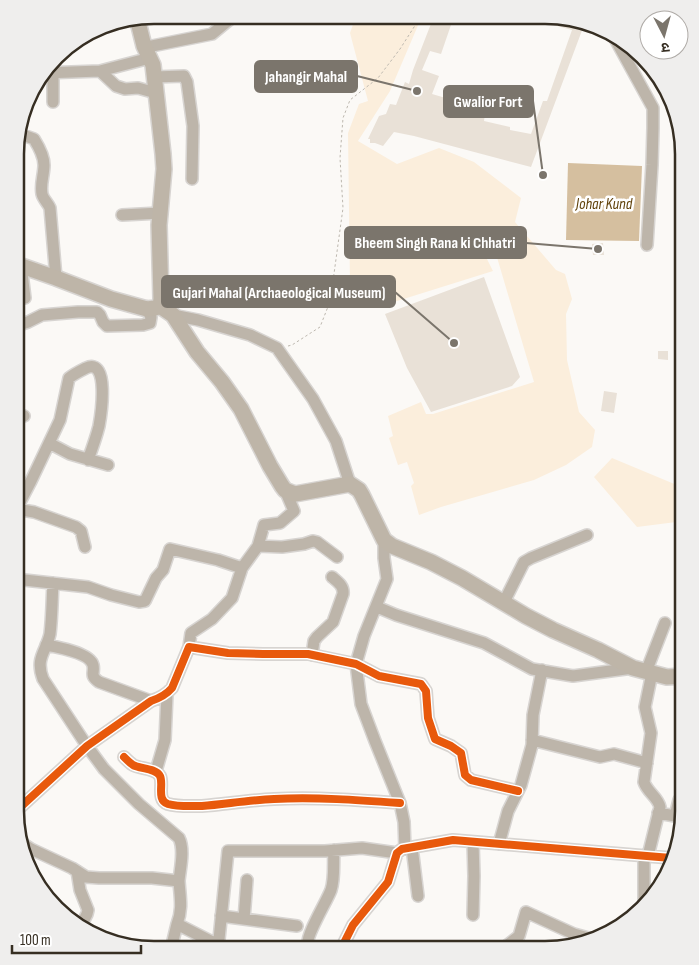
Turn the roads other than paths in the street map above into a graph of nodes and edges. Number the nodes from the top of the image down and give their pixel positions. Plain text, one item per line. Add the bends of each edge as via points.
1 (224, 24) edge
2 (139, 25) edge
3 (620, 48) edge
4 (147, 52) junction
5 (100, 71) junction
6 (53, 73) edge
7 (154, 77) junction
8 (49, 78) edge
9 (156, 93) junction
10 (54, 102) dead end
11 (25, 135) edge
12 (192, 179) dead end
13 (160, 213) junction
14 (122, 215) dead end
15 (647, 245) dead end
16 (24, 266) edge
17 (56, 278) junction
18 (24, 293) edge
19 (25, 298) dead end
20 (153, 308) junction
21 (173, 315) junction
22 (24, 323) edge
23 (49, 443) junction
24 (88, 460) junction
25 (108, 466) dead end
26 (350, 484) junction
27 (285, 490) junction
28 (24, 494) edge
29 (24, 510) edge
30 (587, 535) dead end
31 (384, 540) junction
32 (258, 546) junction
33 (85, 547) dead end
34 (336, 558) dead end
35 (242, 568) junction
36 (332, 577) dead end
37 (24, 580) edge
38 (53, 583) junction
39 (504, 602) junction
40 (376, 607) junction
41 (664, 623) dead end
42 (46, 646) junction
43 (189, 647) junction
44 (312, 655) junction
45 (356, 664) junction
46 (542, 670) junction
47 (644, 671) junction
48 (675, 676) edge
49 (167, 694) junction
50 (151, 701) junction
51 (532, 740) junction
52 (87, 746) junction
53 (124, 757) dead end
54 (647, 764) junction
55 (156, 772) junction
56 (518, 790) junction
57 (400, 802) junction
58 (24, 804) edge
59 (658, 813) junction
60 (675, 816) edge
61 (473, 842) junction
62 (499, 844) junction
63 (30, 848) edge
64 (334, 850) junction
65 (405, 850) junction
66 (646, 856) junction
67 (666, 858) edge
68 (77, 871) junction
69 (247, 880) dead end
70 (179, 881) junction
71 (644, 895) edge
72 (418, 896) dead end
73 (473, 915) dead end
74 (221, 916) junction
75 (244, 919) junction
76 (84, 920) edge
77 (177, 924) junction
78 (297, 926) dead end
79 (572, 938) edge
80 (174, 941) edge
81 (208, 941) edge
82 (221, 941) edge
83 (309, 941) edge
84 (345, 941) edge
85 (513, 941) edge

1 - 4 street via 212,34 152,46
2 - 4 main road
3 - 15 street via 652,108
4 - 5 street
4 - 7 main road
5 - 6 street
5 - 9 street via 116,86
7 - 9 main road
7 - 12 street via 184,76 187,82 193,126
8 - 10 street
9 - 13 main road via 163,162
11 - 17 street via 34,139 43,157 42,193 50,208
13 - 14 street
13 - 20 main road via 162,299
16 - 17 main road
17 - 20 main road via 111,299
18 - 19 street
20 - 21 main road
20 - 22 street via 150,323 143,325 108,326 96,312 42,315
21 - 26 street via 250,335 277,348 314,399 336,441
21 - 27 main road via 197,352 242,409
23 - 24 street
23 - 24 street via 60,420 69,378 90,366 95,367 101,377 102,392 98,427
23 - 28 street
24 - 25 street
26 - 27 main road via 295,494
26 - 31 main road via 359,490
27 - 32 street via 294,511 280,523 264,525
29 - 33 street via 76,527 81,531
30 - 39 street via 524,562
31 - 39 main road
31 - 40 street via 388,579
32 - 34 street via 282,547 313,541
32 - 35 street
35 - 38 street via 170,549 145,601 139,602 88,587
35 - 43 street via 232,598 212,619 191,633
36 - 44 street via 342,586 343,594 334,622 314,642
37 - 38 street
38 - 42 street via 50,634
39 - 47 main road via 553,630
40 - 45 street
40 - 46 street via 484,644 532,669
41 - 47 street
42 - 50 street via 74,651 93,664 92,674 99,682
42 - 52 street via 41,656 40,672
43 - 44 street via 228,653
43 - 49 street
44 - 45 street
45 - 56 street via 380,676 421,684 426,691 428,718 435,739 461,753 465,775 471,780
45 - 57 street via 361,704
46 - 47 street via 573,676
46 - 51 street via 533,715
47 - 48 main road
47 - 54 street via 645,707 651,733
49 - 50 street
49 - 55 street via 165,740
50 - 52 street
51 - 54 street via 600,757 614,754
51 - 56 street
52 - 58 street
52 - 70 street via 104,769 139,804 179,838
53 - 55 street via 132,764
54 - 59 street via 644,782 659,803
55 - 57 street via 166,804 179,806 320,798
56 - 62 street
57 - 65 street
59 - 60 street
59 - 66 street
61 - 62 street
61 - 65 street via 453,840
61 - 73 street
62 - 66 street
63 - 68 street
64 - 65 street
64 - 74 street via 228,851
64 - 83 street via 331,890
65 - 72 street
65 - 84 street via 388,882 353,925
66 - 67 street
66 - 71 street
68 - 70 street via 86,877
68 - 76 street via 88,910
69 - 75 street
70 - 77 street via 181,907
74 - 75 street
74 - 82 street
75 - 78 street
77 - 80 street
77 - 81 street
79 - 85 street via 526,912 519,936

